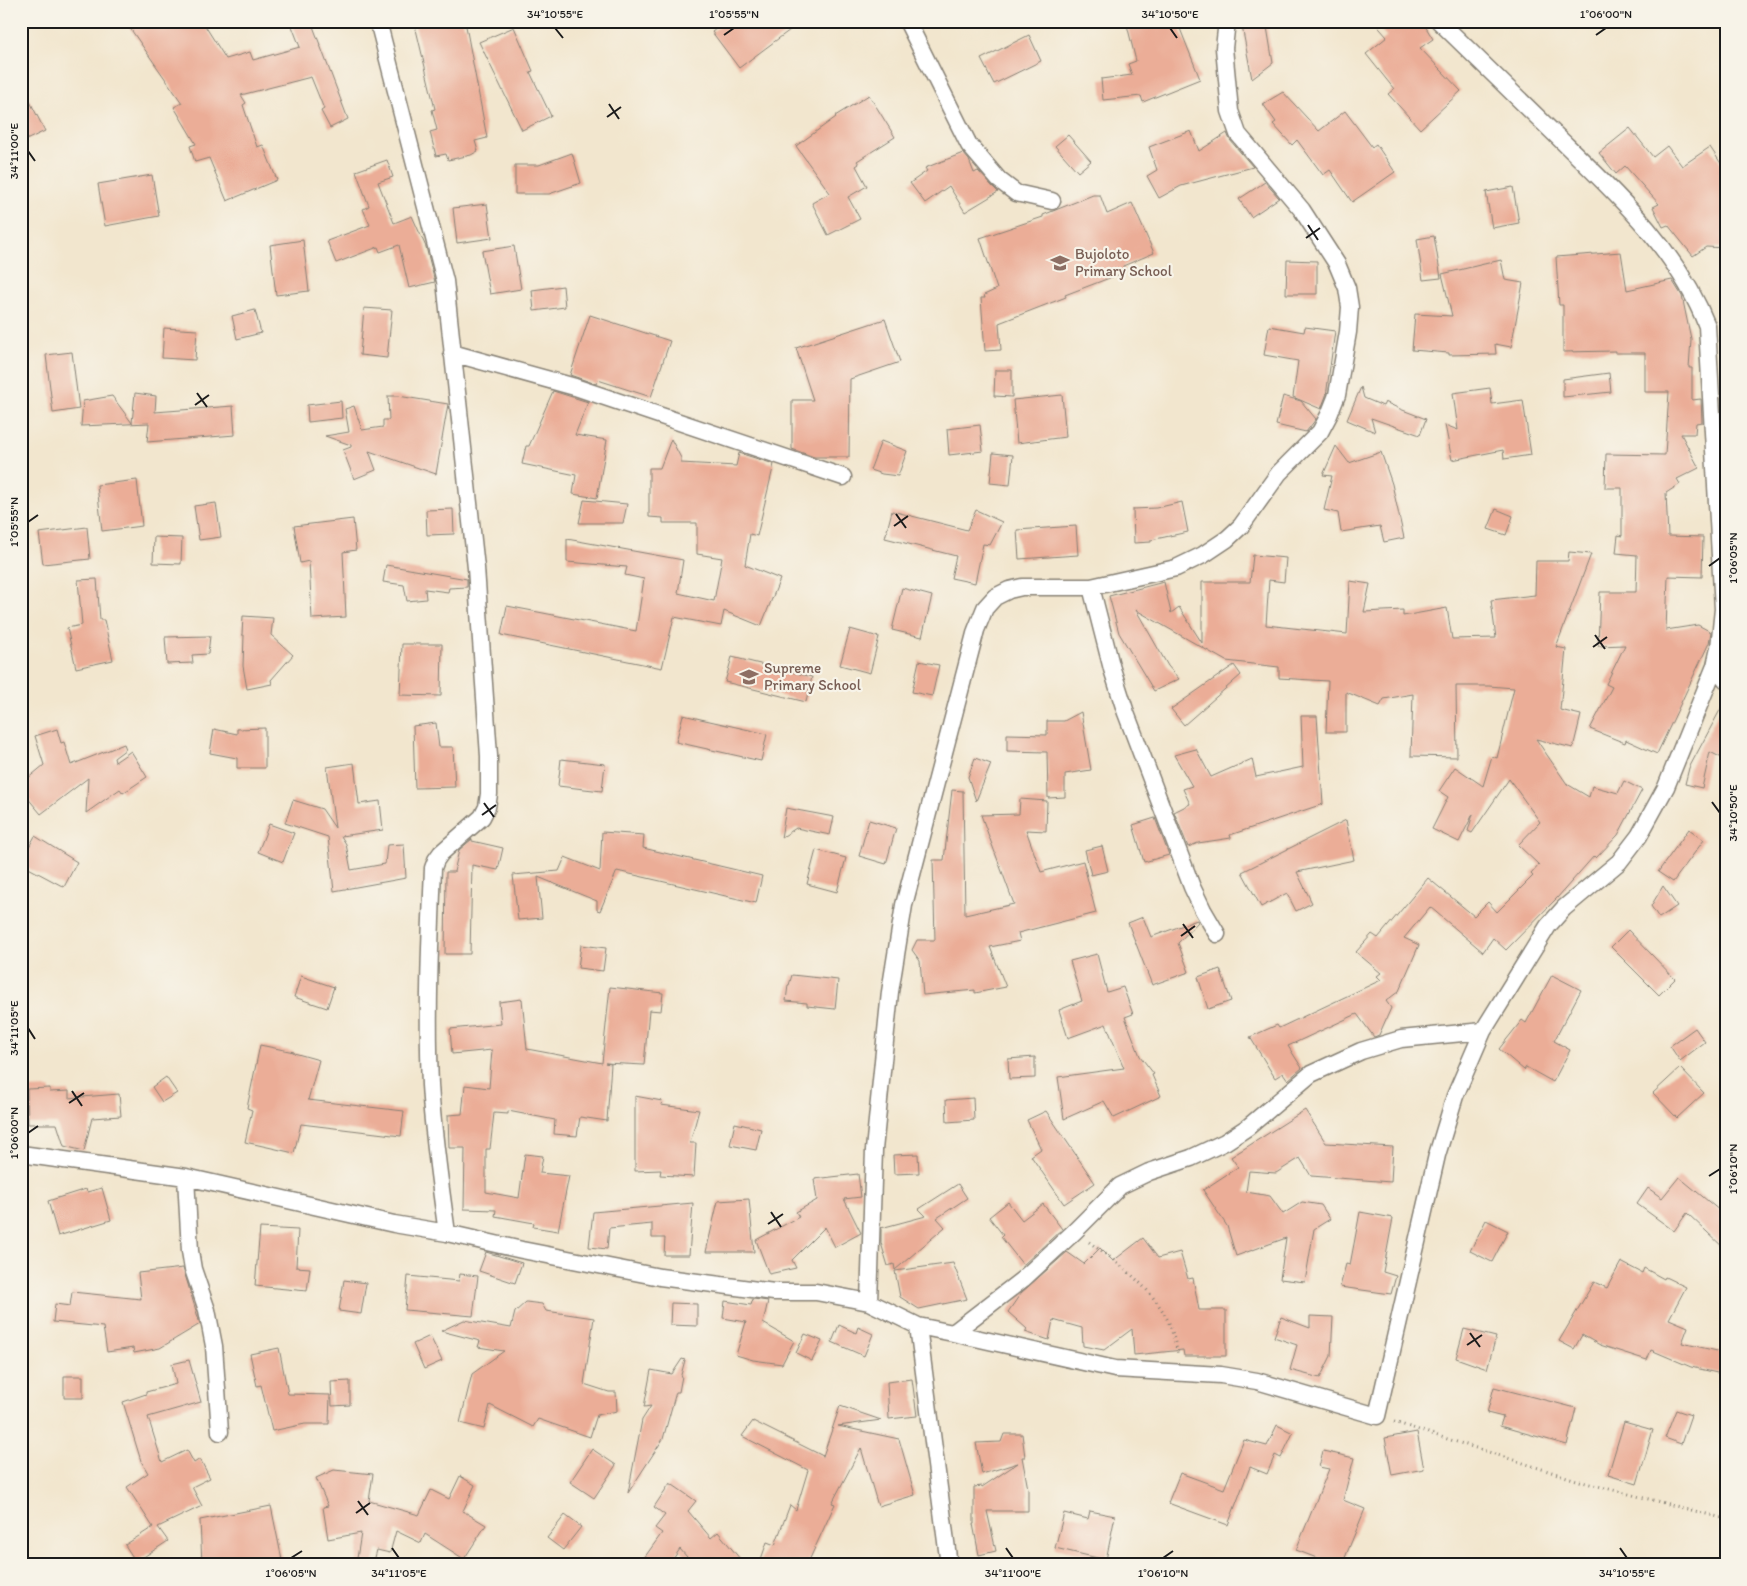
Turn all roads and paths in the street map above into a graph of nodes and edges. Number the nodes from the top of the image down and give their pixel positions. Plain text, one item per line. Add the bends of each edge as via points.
1 (378, 21) edge
2 (907, 21) edge
3 (1227, 21) edge
4 (1439, 21) edge
5 (1052, 201) dead end
6 (452, 353) junction
7 (843, 477) dead end
8 (1091, 587) junction
9 (1715, 666) junction
10 (1726, 680) edge
11 (1217, 934) dead end
12 (1483, 1031) junction
13 (21, 1154) edge
14 (186, 1177) junction
15 (1074, 1232) junction
16 (446, 1233) junction
17 (869, 1302) junction
18 (918, 1326) junction
19 (953, 1333) junction
20 (1183, 1372) junction
21 (1377, 1416) junction
22 (220, 1432) dead end
23 (1726, 1519) edge
24 (949, 1565) edge

1 - 6 street via 445,280
2 - 5 street via 969,145 998,180 1016,193
3 - 8 street via 1224,48 1230,111 1238,134 1302,210 1337,264 1347,288 1350,307 1348,332 1337,395 1320,432 1280,473 1227,539 1176,568
4 - 9 street via 1621,198 1658,240 1699,304 1707,326 1723,609
6 - 7 street via 575,387
6 - 16 street via 476,568 489,794 482,816 441,853 434,868 428,987 430,1087
8 - 11 street via 1126,713 1192,887
8 - 17 street via 1022,587 1009,590 985,608 976,630 904,905 890,992 874,1150
9 - 10 street
9 - 12 street via 1666,787 1640,836 1619,862 1564,908 1548,926
12 - 15 street via 1401,1039 1332,1063 1311,1074 1225,1142 1120,1186
12 - 21 street via 1455,1096 1437,1156
13 - 14 street
14 - 16 street
14 - 22 street via 190,1251 214,1346
15 - 19 street via 1023,1279
15 - 20 path via 1122,1265 1162,1310 1169,1322
16 - 17 street via 660,1277 774,1292 816,1292
17 - 18 street
18 - 19 street
18 - 24 street
19 - 20 street via 1115,1369
20 - 21 street via 1257,1380
21 - 23 path via 1586,1483

